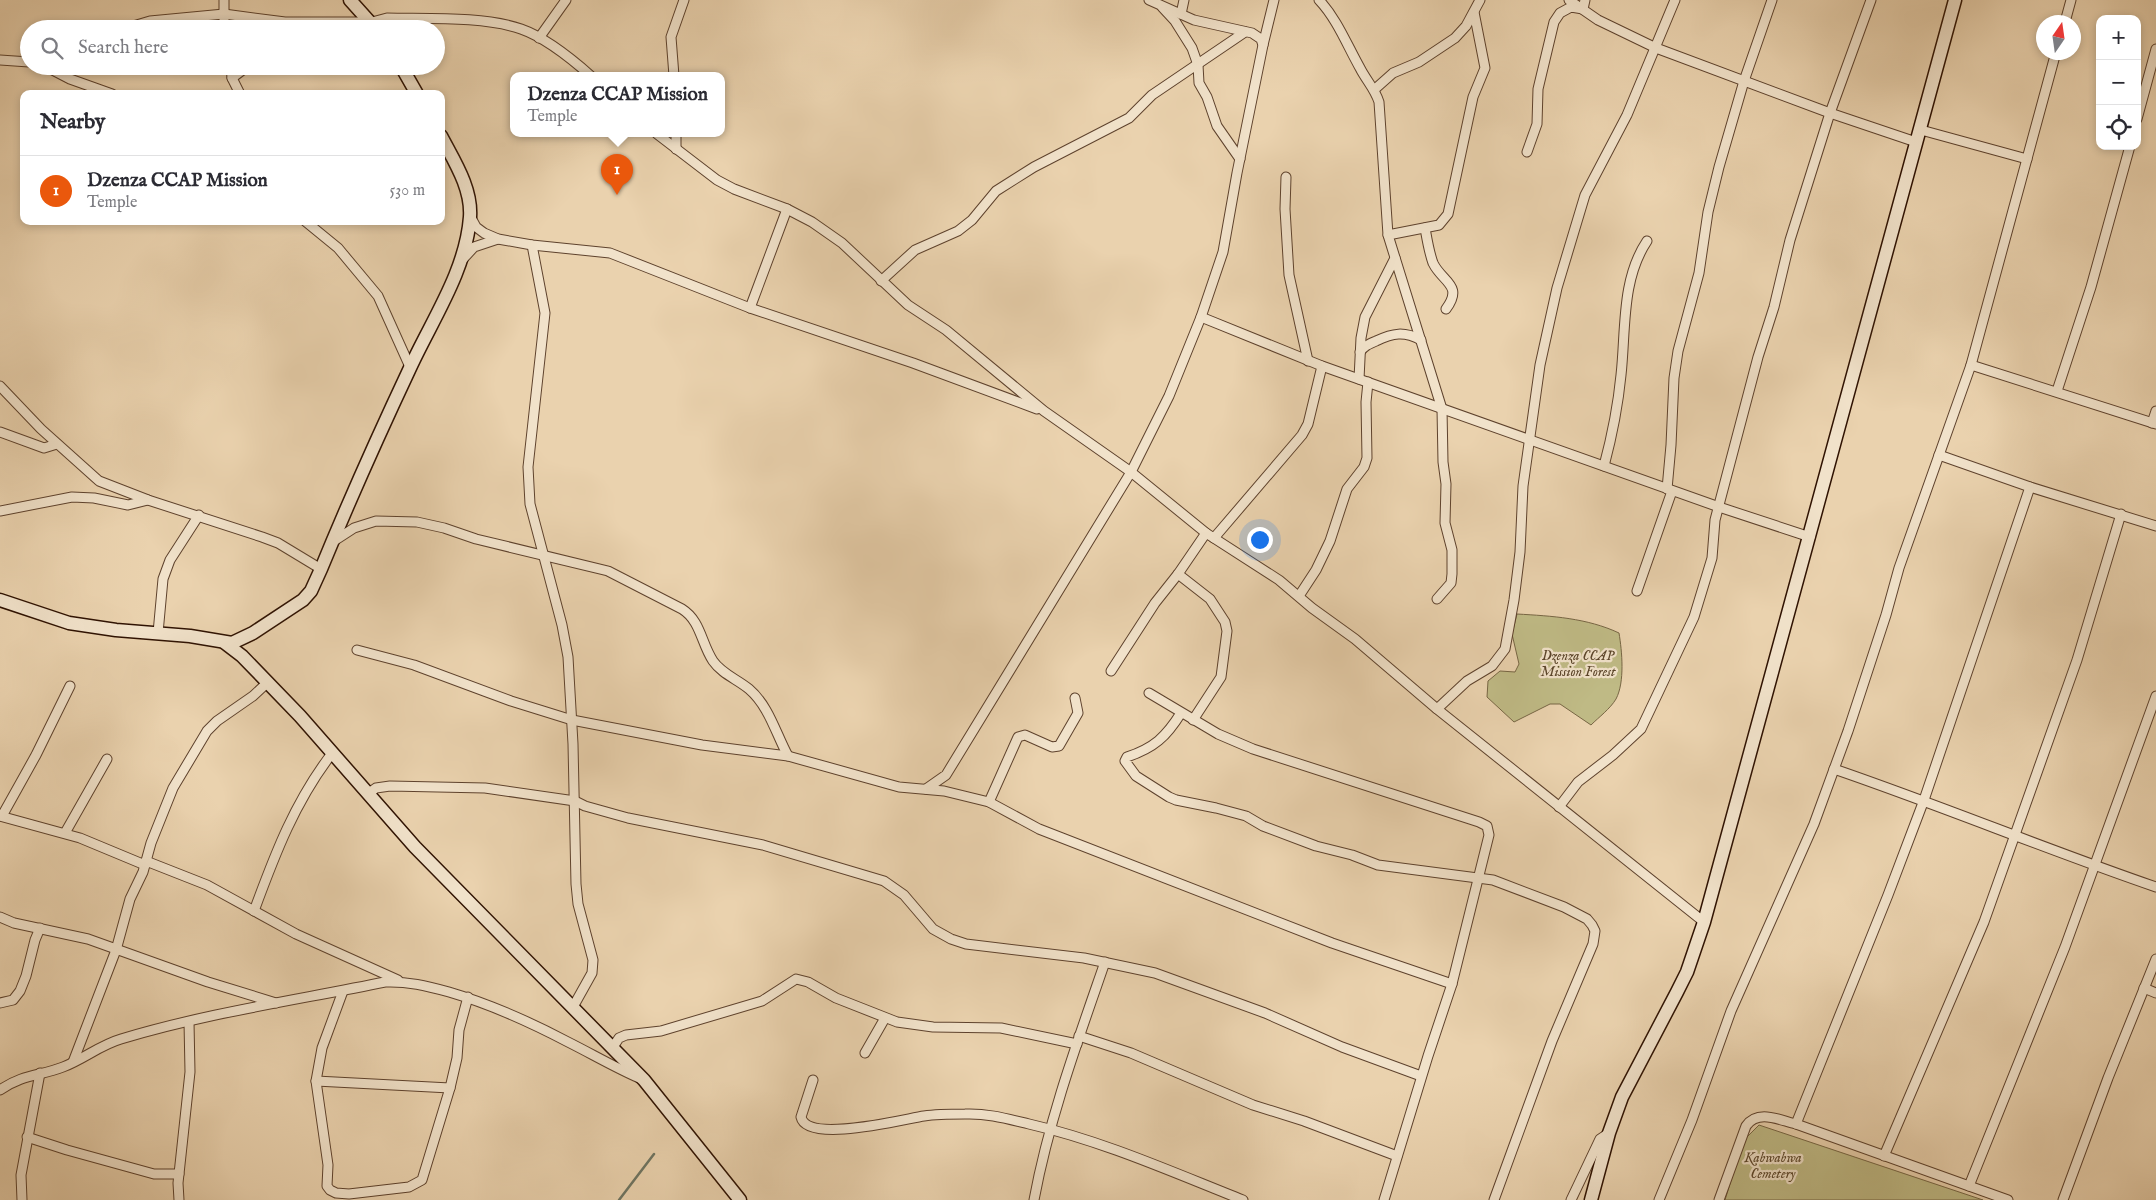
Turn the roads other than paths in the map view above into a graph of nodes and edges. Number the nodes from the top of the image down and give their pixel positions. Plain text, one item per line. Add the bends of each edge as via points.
1 (224, 0) edge
2 (350, 0) edge
3 (566, 0) edge
4 (684, 0) edge
5 (1149, 0) edge
6 (1184, 0) edge
7 (1274, 0) edge
8 (1319, 0) edge
9 (1480, 0) edge
10 (1569, 0) edge
11 (1675, 0) edge
12 (1772, 0) edge
13 (1871, 0) edge
14 (1956, 0) edge
15 (2071, 0) edge
16 (1584, 4) edge
17 (1161, 5) junction
18 (1474, 12) junction
19 (224, 14) junction
20 (1181, 14) junction
21 (2067, 15) edge
22 (168, 20) edge
23 (224, 20) edge
24 (265, 20) edge
25 (369, 20) edge
26 (383, 20) edge
27 (429, 20) edge
28 (445, 21) edge
29 (1245, 32) junction
30 (539, 38) junction
31 (1263, 45) junction
32 (1656, 48) junction
33 (2156, 49) edge
34 (0, 60) edge
35 (2054, 60) edge
36 (20, 61) edge
37 (1198, 65) junction
38 (586, 72) edge
39 (674, 72) edge
40 (64, 75) edge
41 (232, 75) edge
42 (236, 75) edge
43 (406, 75) edge
44 (232, 78) junction
45 (1744, 82) junction
46 (1375, 89) junction
47 (102, 90) edge
48 (238, 90) edge
49 (415, 90) edge
50 (2141, 105) edge
51 (1830, 113) junction
52 (1918, 136) junction
53 (661, 137) edge
54 (676, 137) edge
55 (445, 144) edge
56 (676, 149) junction
57 (2129, 150) edge
58 (1527, 152) dead end
59 (1240, 159) junction
60 (2027, 159) junction
61 (1286, 177) dead end
62 (787, 209) junction
63 (470, 216) junction
64 (310, 225) edge
65 (1425, 228) junction
66 (1388, 235) junction
67 (498, 239) junction
68 (1647, 241) dead end
69 (532, 245) junction
70 (1395, 258) junction
71 (460, 263) junction
72 (880, 280) junction
73 (750, 308) junction
74 (1446, 309) dead end
75 (1201, 317) junction
76 (1421, 340) junction
77 (1360, 352) junction
78 (1308, 361) junction
79 (1971, 365) junction
80 (1322, 366) junction
81 (410, 367) junction
82 (1364, 381) junction
83 (0, 386) edge
84 (2057, 391) junction
85 (1442, 408) junction
86 (2156, 410) edge
87 (1044, 411) junction
88 (2154, 423) edge
89 (0, 432) edge
90 (1531, 440) junction
91 (57, 444) junction
92 (1939, 455) junction
93 (1604, 466) junction
94 (1131, 472) junction
95 (2030, 487) junction
96 (1669, 490) junction
97 (148, 500) junction
98 (0, 502) edge
99 (16, 507) junction
100 (1719, 507) junction
101 (0, 511) edge
102 (2121, 514) junction
103 (199, 515) junction
104 (2156, 526) edge
105 (1210, 535) junction
106 (1810, 537) junction
107 (332, 542) junction
108 (544, 556) junction
109 (321, 569) junction
110 (1178, 574) junction
111 (1637, 591) dead end
112 (1299, 596) junction
113 (1437, 599) dead end
114 (0, 600) edge
115 (158, 633) junction
116 (225, 643) junction
117 (357, 650) dead end
118 (1111, 671) dead end
119 (267, 683) junction
120 (70, 686) dead end
121 (1148, 693) dead end
122 (2156, 696) edge
123 (1075, 698) dead end
124 (1437, 709) junction
125 (1181, 713) junction
126 (572, 720) junction
127 (1193, 720) junction
128 (333, 752) junction
129 (788, 756) junction
130 (107, 759) dead end
131 (1834, 769) junction
132 (926, 789) junction
133 (369, 793) junction
134 (1924, 800) junction
135 (575, 801) junction
136 (989, 802) junction
137 (1559, 808) junction
138 (1, 816) edge
139 (65, 833) junction
140 (2014, 835) junction
141 (146, 863) junction
142 (2094, 866) junction
143 (1478, 878) junction
144 (2156, 887) edge
145 (254, 911) junction
146 (0, 918) edge
147 (1704, 922) junction
148 (40, 928) junction
149 (116, 950) junction
150 (2156, 959) edge
151 (1105, 962) junction
152 (401, 981) junction
153 (1452, 984) junction
154 (2144, 988) junction
155 (343, 991) junction
156 (2156, 993) edge
157 (468, 997) junction
158 (0, 1002) edge
159 (279, 1004) junction
160 (573, 1007) junction
161 (886, 1018) junction
162 (188, 1022) junction
163 (1078, 1040) junction
164 (613, 1047) junction
165 (866, 1053) dead end
166 (73, 1062) junction
167 (40, 1072) junction
168 (1421, 1076) junction
169 (644, 1080) junction
170 (812, 1080) dead end
171 (316, 1081) junction
172 (450, 1088) junction
173 (0, 1090) edge
174 (1796, 1124) junction
175 (1051, 1129) junction
176 (1609, 1133) junction
177 (27, 1137) junction
178 (1397, 1156) junction
179 (1884, 1156) junction
180 (179, 1174) junction
181 (1969, 1186) junction
182 (22, 1200) edge
183 (179, 1200) edge
184 (740, 1200) edge
185 (1034, 1200) edge
186 (1243, 1200) edge
187 (1384, 1200) edge
188 (1494, 1200) edge
189 (1571, 1200) edge
190 (1591, 1200) edge
191 (1659, 1200) edge
192 (1719, 1200) edge
193 (2008, 1200) edge
194 (2063, 1200) edge

1 - 19 street
2 - 25 street
3 - 30 street
4 - 39 street via 671,38
5 - 17 street
6 - 20 street
7 - 31 street
8 - 46 street via 1332,14
9 - 18 street
10 - 16 street
11 - 32 street
12 - 45 street
13 - 51 street
14 - 52 street
15 - 21 street
16 - 32 street via 1598,20
16 - 58 street via 1560,13 1554,22 1538,89 1537,124
17 - 20 street
17 - 37 street via 1192,48
18 - 46 street via 1455,38 1418,62 1393,73
18 - 65 street via 1485,68 1473,97 1448,214 1439,225
19 - 22 street
19 - 23 street
19 - 24 street
20 - 29 street
26 - 27 street
28 - 30 street via 493,23 523,29
29 - 31 street via 1257,36
29 - 37 street
30 - 38 street
31 - 59 street
32 - 45 street
32 - 90 street via 1578,213 1540,365
33 - 50 street
34 - 36 street
35 - 60 street
37 - 59 street via 1199,82 1217,126
37 - 72 street via 1152,95 1129,118 996,191 972,220 958,231 915,250
40 - 47 street
41 - 44 street
42 - 44 street
43 - 49 street
44 - 48 street
45 - 51 street
45 - 96 street via 1712,192 1699,273 1675,364
46 - 66 street via 1379,102
51 - 52 street
51 - 100 street via 1790,240
52 - 60 street
52 - 106 street
53 - 56 street
54 - 56 street
55 - 63 street via 466,187
56 - 62 street via 724,185
57 - 84 street via 2091,287
59 - 75 street via 1226,240
60 - 79 street
61 - 78 street via 1289,275
62 - 72 street via 842,243
62 - 73 street
63 - 67 street via 476,227
63 - 71 street
64 - 81 street via 338,248 378,296
65 - 66 street
65 - 74 street via 1432,260 1453,289
66 - 70 street
67 - 69 street
67 - 71 street via 474,247
68 - 93 street via 1633,268 1613,432
69 - 73 street via 610,253
69 - 108 street via 545,313 527,480
70 - 76 street
70 - 77 street via 1365,318
71 - 81 street
72 - 87 street
73 - 87 street
75 - 78 street
75 - 94 street via 1169,396
76 - 77 street via 1396,333 1366,345
76 - 85 street
77 - 82 street
78 - 80 street
79 - 84 street
79 - 92 street
80 - 82 street
80 - 105 street via 1302,436
81 - 107 street
82 - 85 street
82 - 112 street via 1367,458 1348,489 1316,570
83 - 91 street
84 - 88 street
85 - 90 street
85 - 113 street via 1445,523 1452,550 1452,574 1451,583
86 - 88 street
87 - 94 street
89 - 91 street via 44,448
90 - 93 street
90 - 124 street via 1523,486 1518,571 1505,649 1492,666 1467,681
91 - 97 street via 99,481
92 - 95 street
92 - 131 street
93 - 96 street
94 - 105 street
94 - 132 street via 946,775
95 - 102 street
95 - 134 street
96 - 100 street
96 - 111 street
97 - 99 street via 128,505 94,498 72,498
97 - 103 street
98 - 99 street
99 - 101 street
100 - 106 street
100 - 137 street via 1712,558 1696,611 1646,722 1620,750 1578,782
102 - 104 street
102 - 140 street via 2076,660
103 - 109 street via 278,543
103 - 115 street via 170,560 162,579
105 - 110 street
105 - 112 street
106 - 147 street
107 - 108 street via 365,523 402,520 444,528
107 - 109 street
108 - 126 street via 565,640
108 - 129 street via 608,571 686,611 697,624 707,650 720,670 762,702
109 - 116 street via 303,600 239,641
110 - 118 street
110 - 127 street via 1210,600 1225,622 1227,631 1222,677
112 - 124 street via 1379,657
114 - 115 street via 69,623
115 - 116 street via 202,637
116 - 119 street
117 - 126 street via 414,665
119 - 128 street
119 - 141 street via 207,731 173,788
120 - 138 street
121 - 125 street
122 - 142 street
123 - 136 street via 1078,713 1059,746 1052,747 1025,735 1018,737
124 - 137 street
125 - 127 street
125 - 143 street via 1162,738 1147,750 1126,757 1125,761 1136,776 1169,797 1246,816 1316,846 1378,865
126 - 129 street via 702,745
126 - 135 street
127 - 143 street via 1253,749 1487,826 1490,835
128 - 133 street
128 - 145 street via 302,796
129 - 132 street via 899,787
130 - 139 street
131 - 134 street
131 - 191 street via 1811,833 1730,1011 1692,1120
132 - 136 street
133 - 135 street via 376,788 390,786 484,788
133 - 160 street via 416,847
134 - 140 street
134 - 174 street
135 - 151 street via 628,818 763,845 884,881 904,895 933,929 960,942
135 - 160 street via 577,894 593,960 592,973
136 - 153 street via 1039,829 1332,943
137 - 147 street
138 - 139 street
139 - 141 street
140 - 142 street
140 - 179 street via 1981,930
141 - 145 street via 207,884
141 - 149 street via 130,899
142 - 144 street
142 - 181 street
143 - 153 street
143 - 188 street via 1493,880 1564,907 1587,919 1595,931 1593,944 1552,1041
145 - 152 street
146 - 148 street
147 - 176 street via 1687,972 1630,1080
148 - 149 street
148 - 158 street via 20,991 13,1000
149 - 159 street
149 - 166 street
150 - 154 street
151 - 163 street
151 - 168 street via 1184,982
152 - 155 street
152 - 157 street
153 - 168 street
154 - 156 street
154 - 194 street
155 - 159 street
155 - 171 street via 322,1048
157 - 169 street
157 - 172 street
159 - 162 street
160 - 164 street
161 - 163 street via 932,1027 1000,1028
161 - 164 street via 796,979 762,1001 661,1031 626,1035 619,1038
161 - 165 street
162 - 166 street via 121,1039 96,1048
162 - 180 street via 190,1072
163 - 175 street
163 - 178 street via 1131,1053 1253,1105
164 - 169 street
166 - 167 street via 62,1068
167 - 173 street via 25,1076
167 - 177 street
168 - 178 street
169 - 184 street
170 - 175 street via 801,1118 807,1125 860,1129 926,1116 969,1114
171 - 172 street
171 - 172 street via 328,1165 327,1186 336,1193 349,1194 409,1187 422,1180
174 - 179 street
174 - 192 street via 1759,1116 1751,1120 1733,1158
175 - 185 street
175 - 186 street via 1117,1150
176 - 189 street via 1600,1139
176 - 190 street
177 - 180 street via 154,1174
177 - 182 street via 21,1175
178 - 187 street
179 - 181 street
180 - 183 street
181 - 193 street

